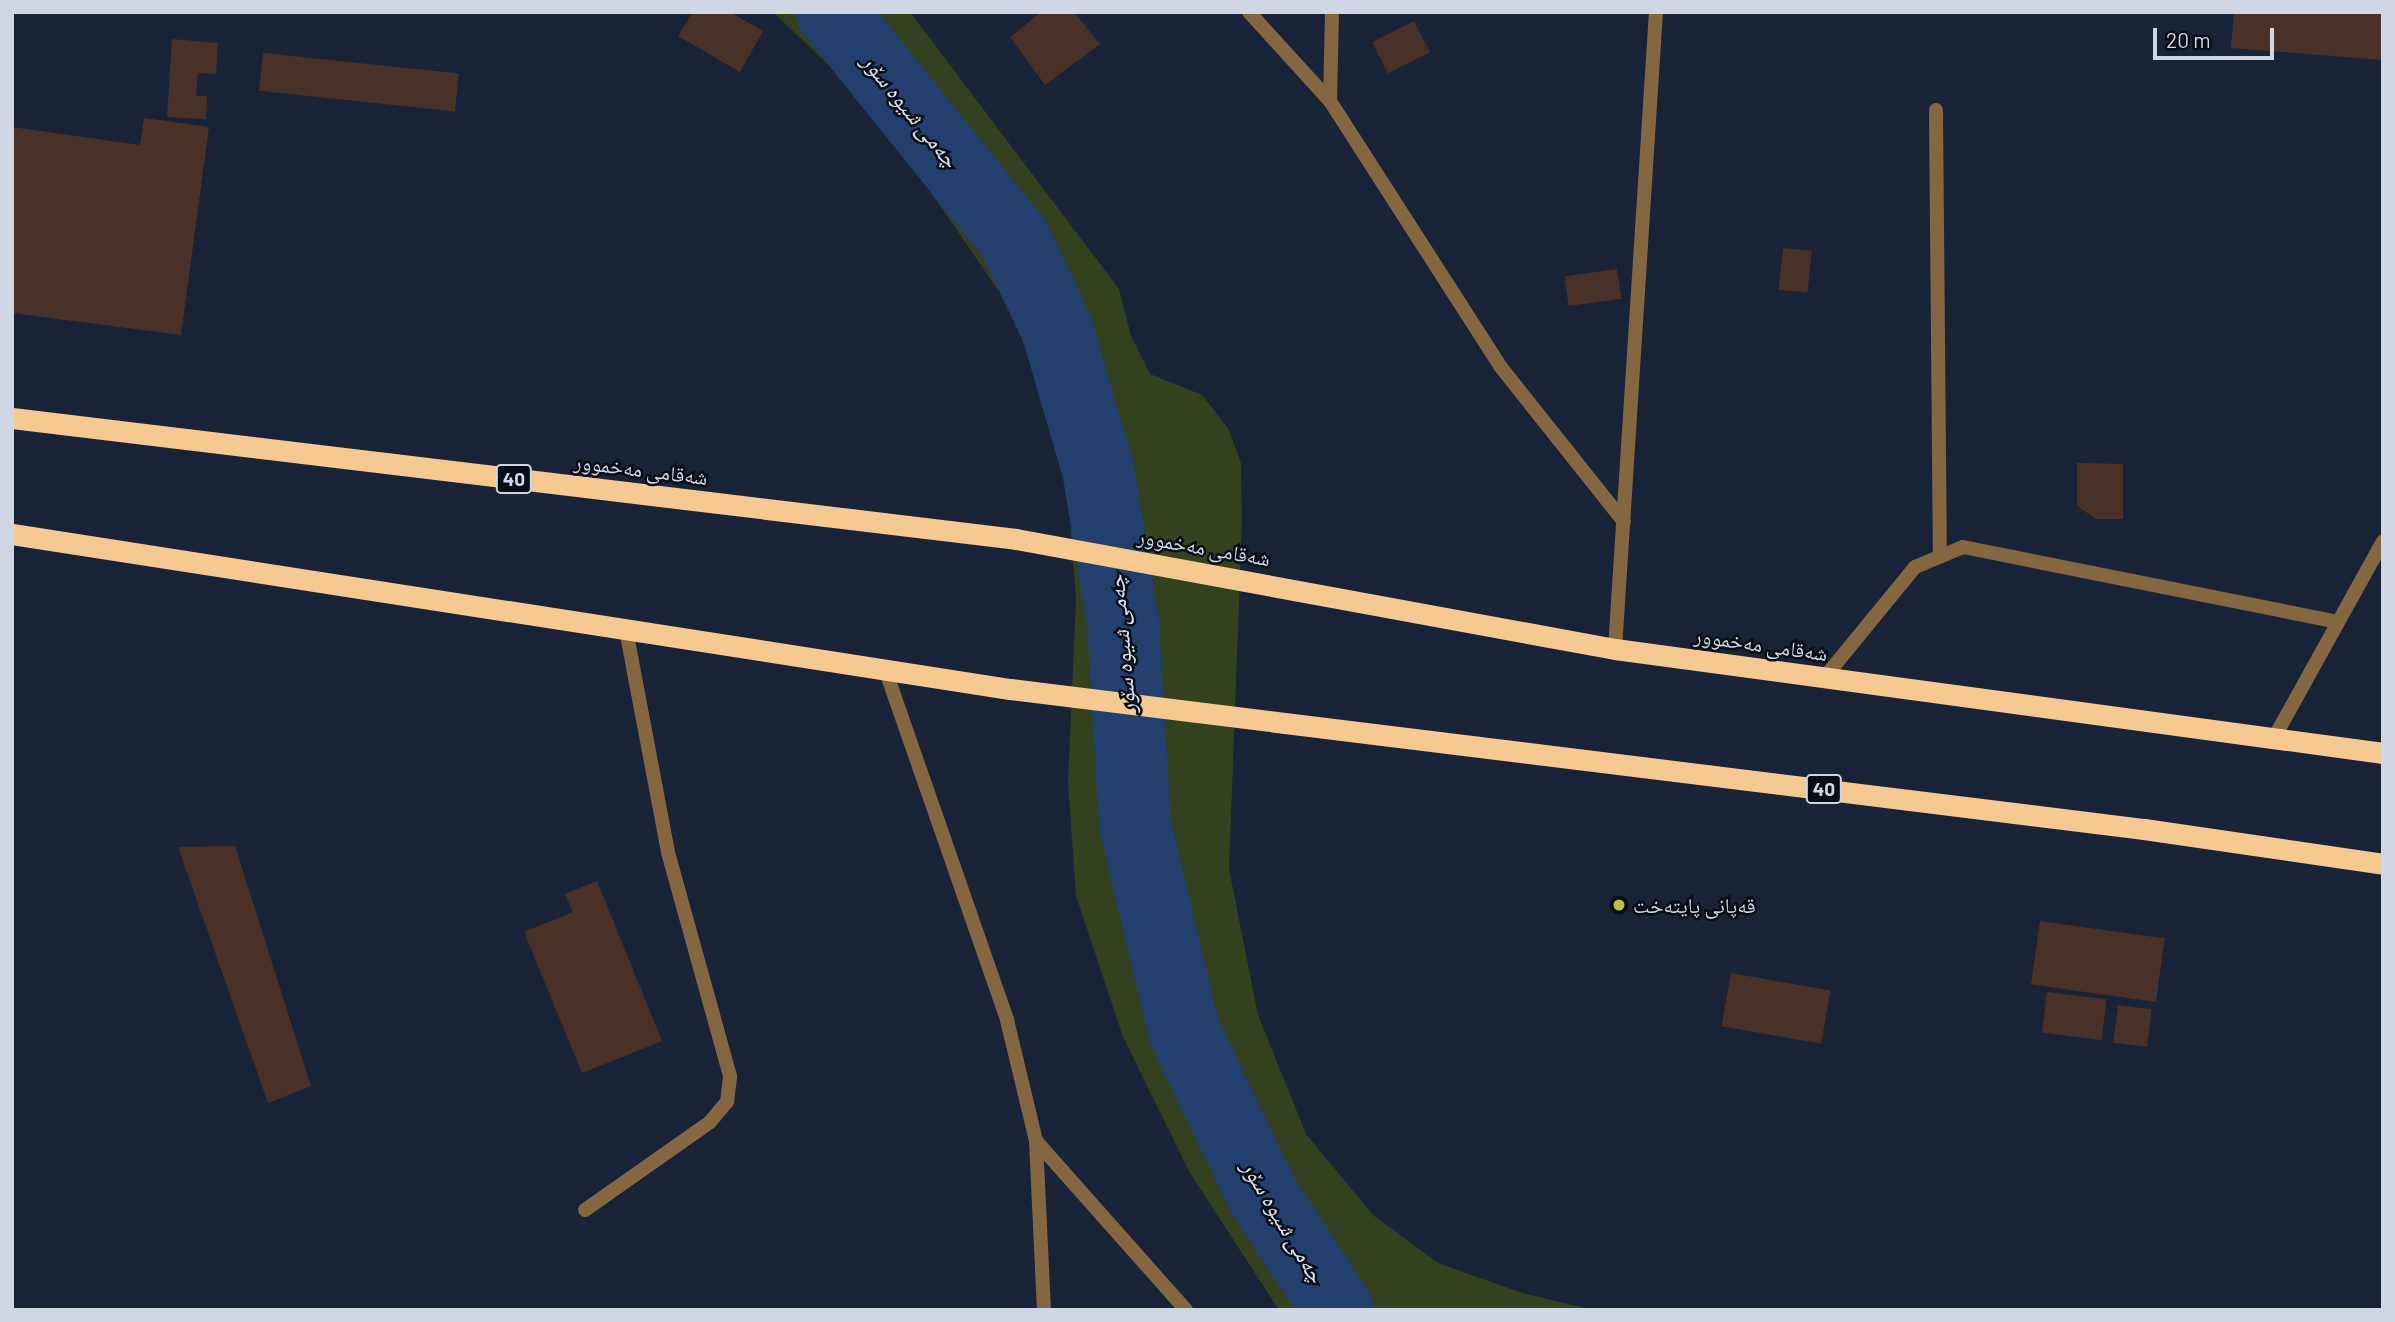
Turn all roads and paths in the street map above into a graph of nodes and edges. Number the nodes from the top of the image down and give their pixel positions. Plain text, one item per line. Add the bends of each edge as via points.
1 (1249, 12) edge
2 (1332, 12) edge
3 (1656, 12) edge
4 (1330, 101) junction
5 (1936, 110) dead end
6 (12, 418) edge
7 (1624, 522) junction
8 (12, 534) edge
9 (2383, 541) edge
10 (1940, 556) junction
11 (2338, 622) junction
12 (626, 629) junction
13 (1615, 649) junction
14 (885, 669) junction
15 (1825, 677) junction
16 (2274, 738) junction
17 (2383, 753) edge
18 (2383, 864) edge
19 (1036, 1141) junction
20 (585, 1210) dead end
21 (1044, 1310) edge
22 (1186, 1310) edge

1 - 4 lane
2 - 4 lane
3 - 7 lane
4 - 7 lane via 1500,366
5 - 10 lane
6 - 13 highway, شەقامی مەخموور / 40 via 1016,539
7 - 13 lane
8 - 12 highway, 40
9 - 11 lane
10 - 11 lane via 1963,547
10 - 15 lane via 1915,567
11 - 16 lane
12 - 14 highway, 40
12 - 20 lane via 668,852 730,1076 727,1102 710,1122
13 - 15 highway, شەقامی مەخموور / 40
14 - 18 highway, 40 via 1010,689 2144,829
14 - 19 lane via 1007,1020
15 - 16 highway, شەقامی مەخموور / 40
16 - 17 highway, شەقامی مەخموور / 40
19 - 21 lane
19 - 22 lane

